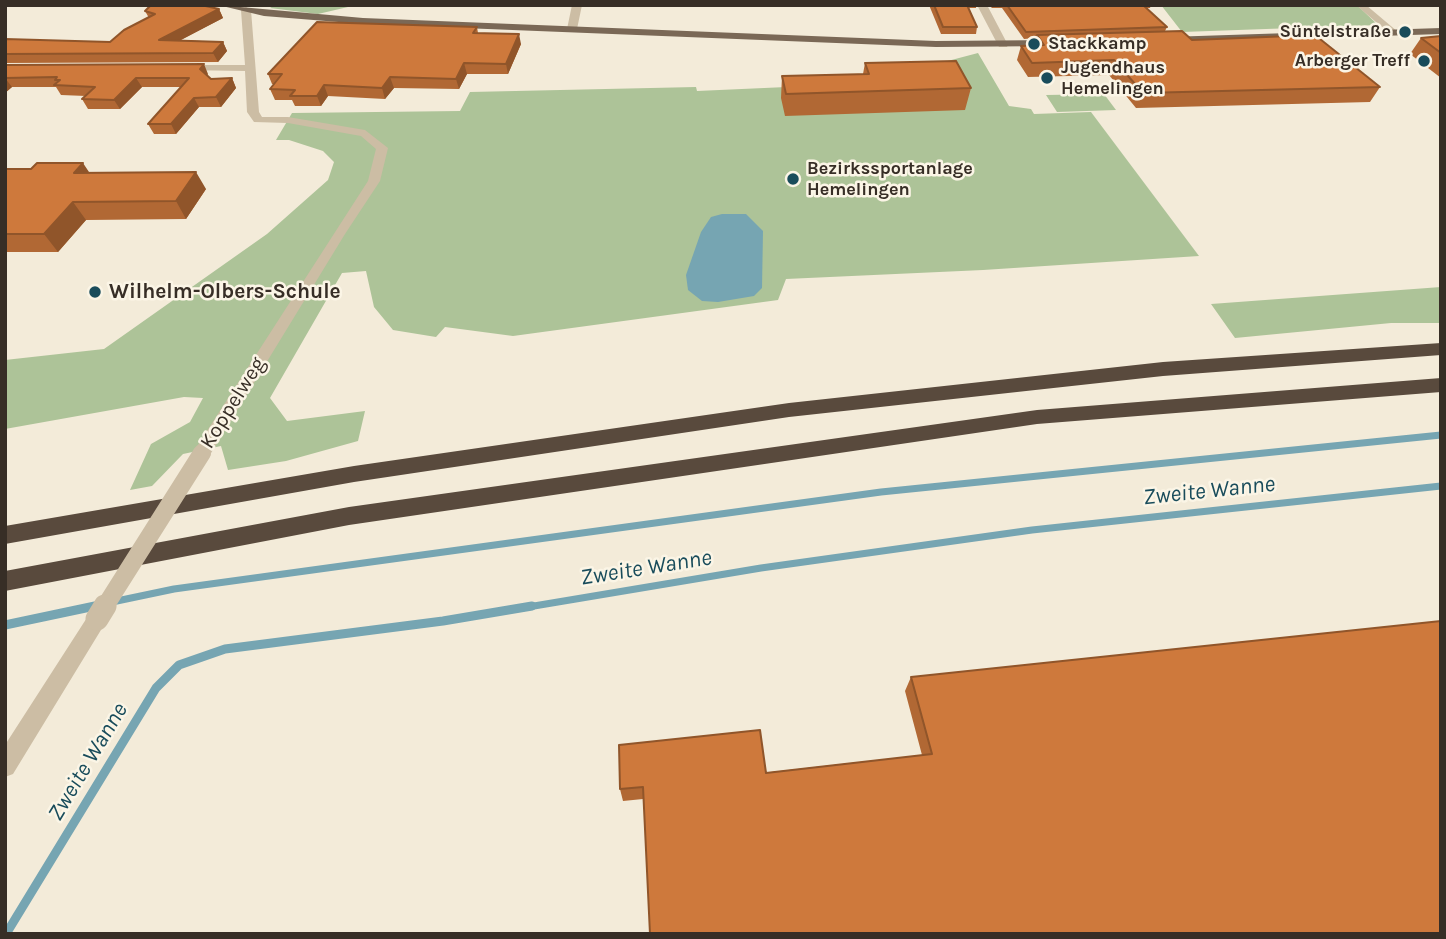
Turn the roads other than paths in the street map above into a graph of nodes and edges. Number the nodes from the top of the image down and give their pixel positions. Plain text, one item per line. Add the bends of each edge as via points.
1 (222, 5) edge
2 (577, 5) edge
3 (982, 5) edge
4 (1360, 5) edge
5 (246, 9) junction
6 (572, 29) junction
7 (1441, 31) edge
8 (1393, 32) junction
9 (1156, 40) edge
10 (1074, 43) edge
11 (1003, 45) junction
12 (250, 68) junction
13 (169, 69) edge
14 (1441, 349) edge
15 (1441, 384) edge
16 (5, 535) edge
17 (5, 581) edge
18 (5, 766) edge

1 - 5 main road
2 - 6 street
3 - 11 street
4 - 8 street
5 - 6 main road via 363,21
5 - 12 street
6 - 11 main road
7 - 8 main road
8 - 9 main road
10 - 11 main road
12 - 13 street
12 - 18 street, Koppelweg, bridge via 253,112 258,120 288,120 365,133 382,148 380,164 374,181
14 - 16 highway via 1163,369 789,410 394,467
15 - 17 highway via 1037,417 927,432 361,514

